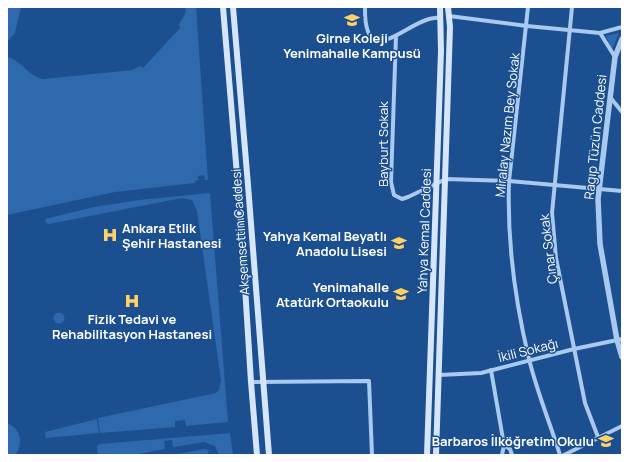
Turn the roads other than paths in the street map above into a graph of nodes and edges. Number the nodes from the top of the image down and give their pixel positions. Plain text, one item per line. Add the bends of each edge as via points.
1 (223, 7) edge
2 (233, 7) edge
3 (365, 7) edge
4 (440, 7) edge
5 (448, 7) edge
6 (528, 7) edge
7 (572, 7) edge
8 (449, 16) junction
9 (441, 17) junction
10 (526, 26) junction
11 (622, 27) edge
12 (570, 31) junction
13 (600, 33) junction
14 (396, 36) junction
15 (622, 38) edge
16 (615, 57) junction
17 (610, 96) junction
18 (622, 112) edge
19 (446, 179) junction
20 (509, 182) junction
21 (436, 184) junction
22 (555, 185) junction
23 (598, 188) junction
24 (622, 191) edge
25 (620, 340) edge
26 (574, 349) junction
27 (622, 357) edge
28 (529, 360) junction
29 (491, 370) junction
30 (439, 375) junction
31 (264, 381) junction
32 (251, 382) junction
33 (622, 426) edge
34 (598, 438) junction
35 (504, 445) junction
36 (257, 455) edge
37 (268, 455) edge
38 (372, 455) edge
39 (427, 455) edge
40 (436, 455) edge
41 (502, 455) edge
42 (512, 455) edge
43 (560, 455) edge
44 (564, 455) edge

1 - 32 main road, Akşemsettin Caddesi
2 - 31 main road, Akşemsettin Caddesi
3 - 14 street via 365,24 370,36 386,40
4 - 9 main road, Yahya Kemal Caddesi
5 - 8 main road, Yahya Kemal Caddesi
6 - 10 street, Miralay Nazım Bey Sokak
7 - 12 street, Çınar Sokak
8 - 9 street
8 - 10 street
8 - 19 main road, Yahya Kemal Caddesi
9 - 14 street via 428,19
9 - 21 main road, Yahya Kemal Caddesi
10 - 12 street
10 - 20 street, Miralay Nazım Bey Sokak
11 - 13 street
12 - 13 street
12 - 22 street, Çınar Sokak
13 - 16 street
14 - 21 street, Bayburt Sokak via 392,190 394,195 402,199
15 - 16 street, Ragıp Tüzün Caddesi
16 - 17 street, Ragıp Tüzün Caddesi
17 - 18 street
17 - 23 street, Ragıp Tüzün Caddesi
19 - 20 street
19 - 21 street, Bayburt Sokak
19 - 30 main road, Yahya Kemal Caddesi
20 - 22 street
20 - 28 street, Miralay Nazım Bey Sokak via 514,285
21 - 39 main road, Yahya Kemal Caddesi
22 - 23 street
22 - 26 street, Çınar Sokak via 552,213 556,258
23 - 24 street
23 - 25 street, Ragıp Tüzün Caddesi via 600,244
25 - 26 street, İkili Sokağı
25 - 27 street, Ragıp Tüzün Caddesi
26 - 28 street, İkili Sokağı
26 - 34 street, Çınar Sokak via 585,403
28 - 29 street, İkili Sokağı
28 - 43 street, Miralay Nazım Bey Sokak
29 - 30 street, İkili Sokağı
29 - 35 street
30 - 40 main road, Yahya Kemal Caddesi
31 - 32 street
31 - 37 main road, Akşemsettin Caddesi
31 - 38 street via 369,381
32 - 36 main road, Akşemsettin Caddesi
33 - 34 street
34 - 44 street
35 - 41 street
35 - 42 street via 510,449

